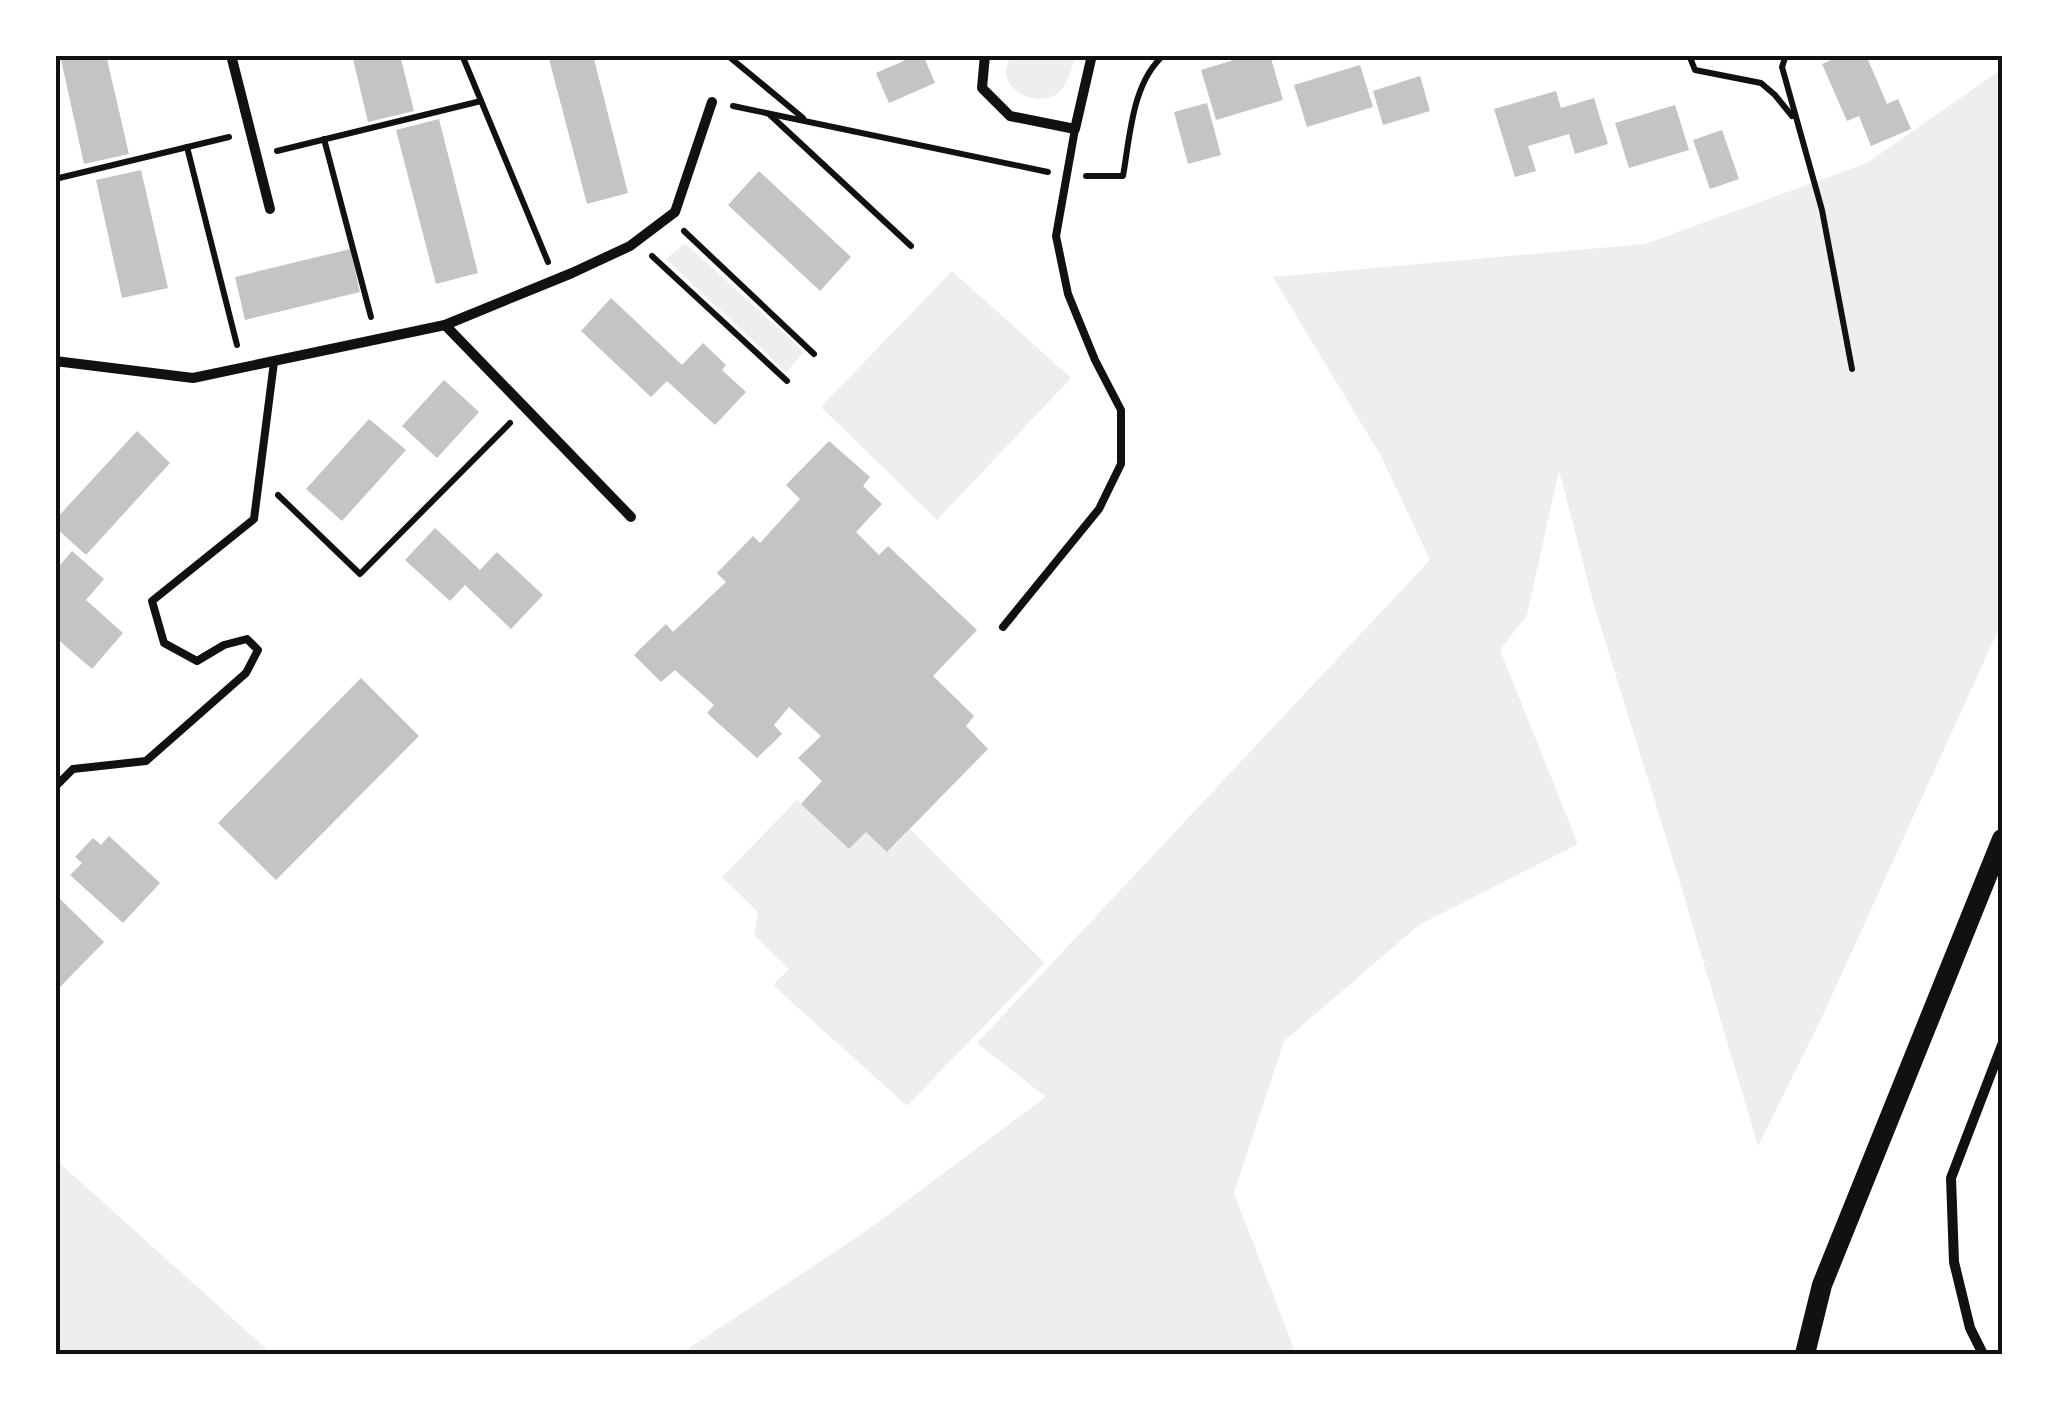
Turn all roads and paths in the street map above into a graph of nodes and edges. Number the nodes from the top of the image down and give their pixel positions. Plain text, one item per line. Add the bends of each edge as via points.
1 (231, 55) edge
2 (462, 55) edge
3 (727, 55) edge
4 (984, 55) edge
5 (1092, 55) edge
6 (1164, 55) edge
7 (1689, 55) edge
8 (1786, 55) edge
9 (481, 102) junction
10 (712, 102) joint
11 (768, 113) junction
12 (807, 121) junction
13 (1796, 121) junction
14 (1076, 129) junction
15 (250, 132) junction
16 (324, 139) junction
17 (188, 147) junction
18 (256, 156) junction
19 (1067, 176) junction
20 (55, 179) edge
21 (270, 210) dead end
22 (668, 217) junction
23 (636, 241) junction
24 (911, 246) dead end
25 (556, 280) junction
26 (444, 325) junction
27 (377, 340) junction
28 (814, 354) dead end
29 (55, 361) edge
30 (274, 362) junction
31 (242, 368) junction
32 (1852, 369) dead end
33 (787, 382) dead end
34 (525, 408) junction
35 (259, 476) junction
36 (631, 517) dead end
37 (1003, 627) dead end
38 (55, 788) edge
39 (2002, 839) edge
40 (2002, 1045) edge
41 (1805, 1354) edge
42 (1984, 1354) edge

1 - 15 street
2 - 9 path
3 - 12 path
4 - 14 street via 982,88 1010,116
5 - 14 street
6 - 19 path via 1142,84 1124,176
7 - 13 path via 1695,70 1761,83
8 - 13 path via 1782,68
9 - 16 path
9 - 25 path
10 - 11 path
10 - 22 street
11 - 12 path
11 - 24 path
12 - 19 path
13 - 32 path via 1822,210
14 - 19 lane
15 - 17 path
15 - 18 street
16 - 18 path
16 - 27 path
17 - 20 path
17 - 31 path
18 - 21 street
19 - 37 lane via 1056,236 1068,294 1120,410 1121,464 1099,509
22 - 23 street
22 - 28 path
23 - 25 street
23 - 33 path
25 - 26 street
26 - 27 street
26 - 34 street
27 - 30 street
29 - 31 street via 193,378
30 - 31 street
30 - 35 lane
34 - 35 path via 360,574
34 - 36 street
35 - 38 lane via 254,519 152,601 164,644 198,660 247,639 258,650 246,673 146,761 73,769
39 - 41 main road via 1822,1285
40 - 42 street via 1951,1178 1954,1262 1970,1328

